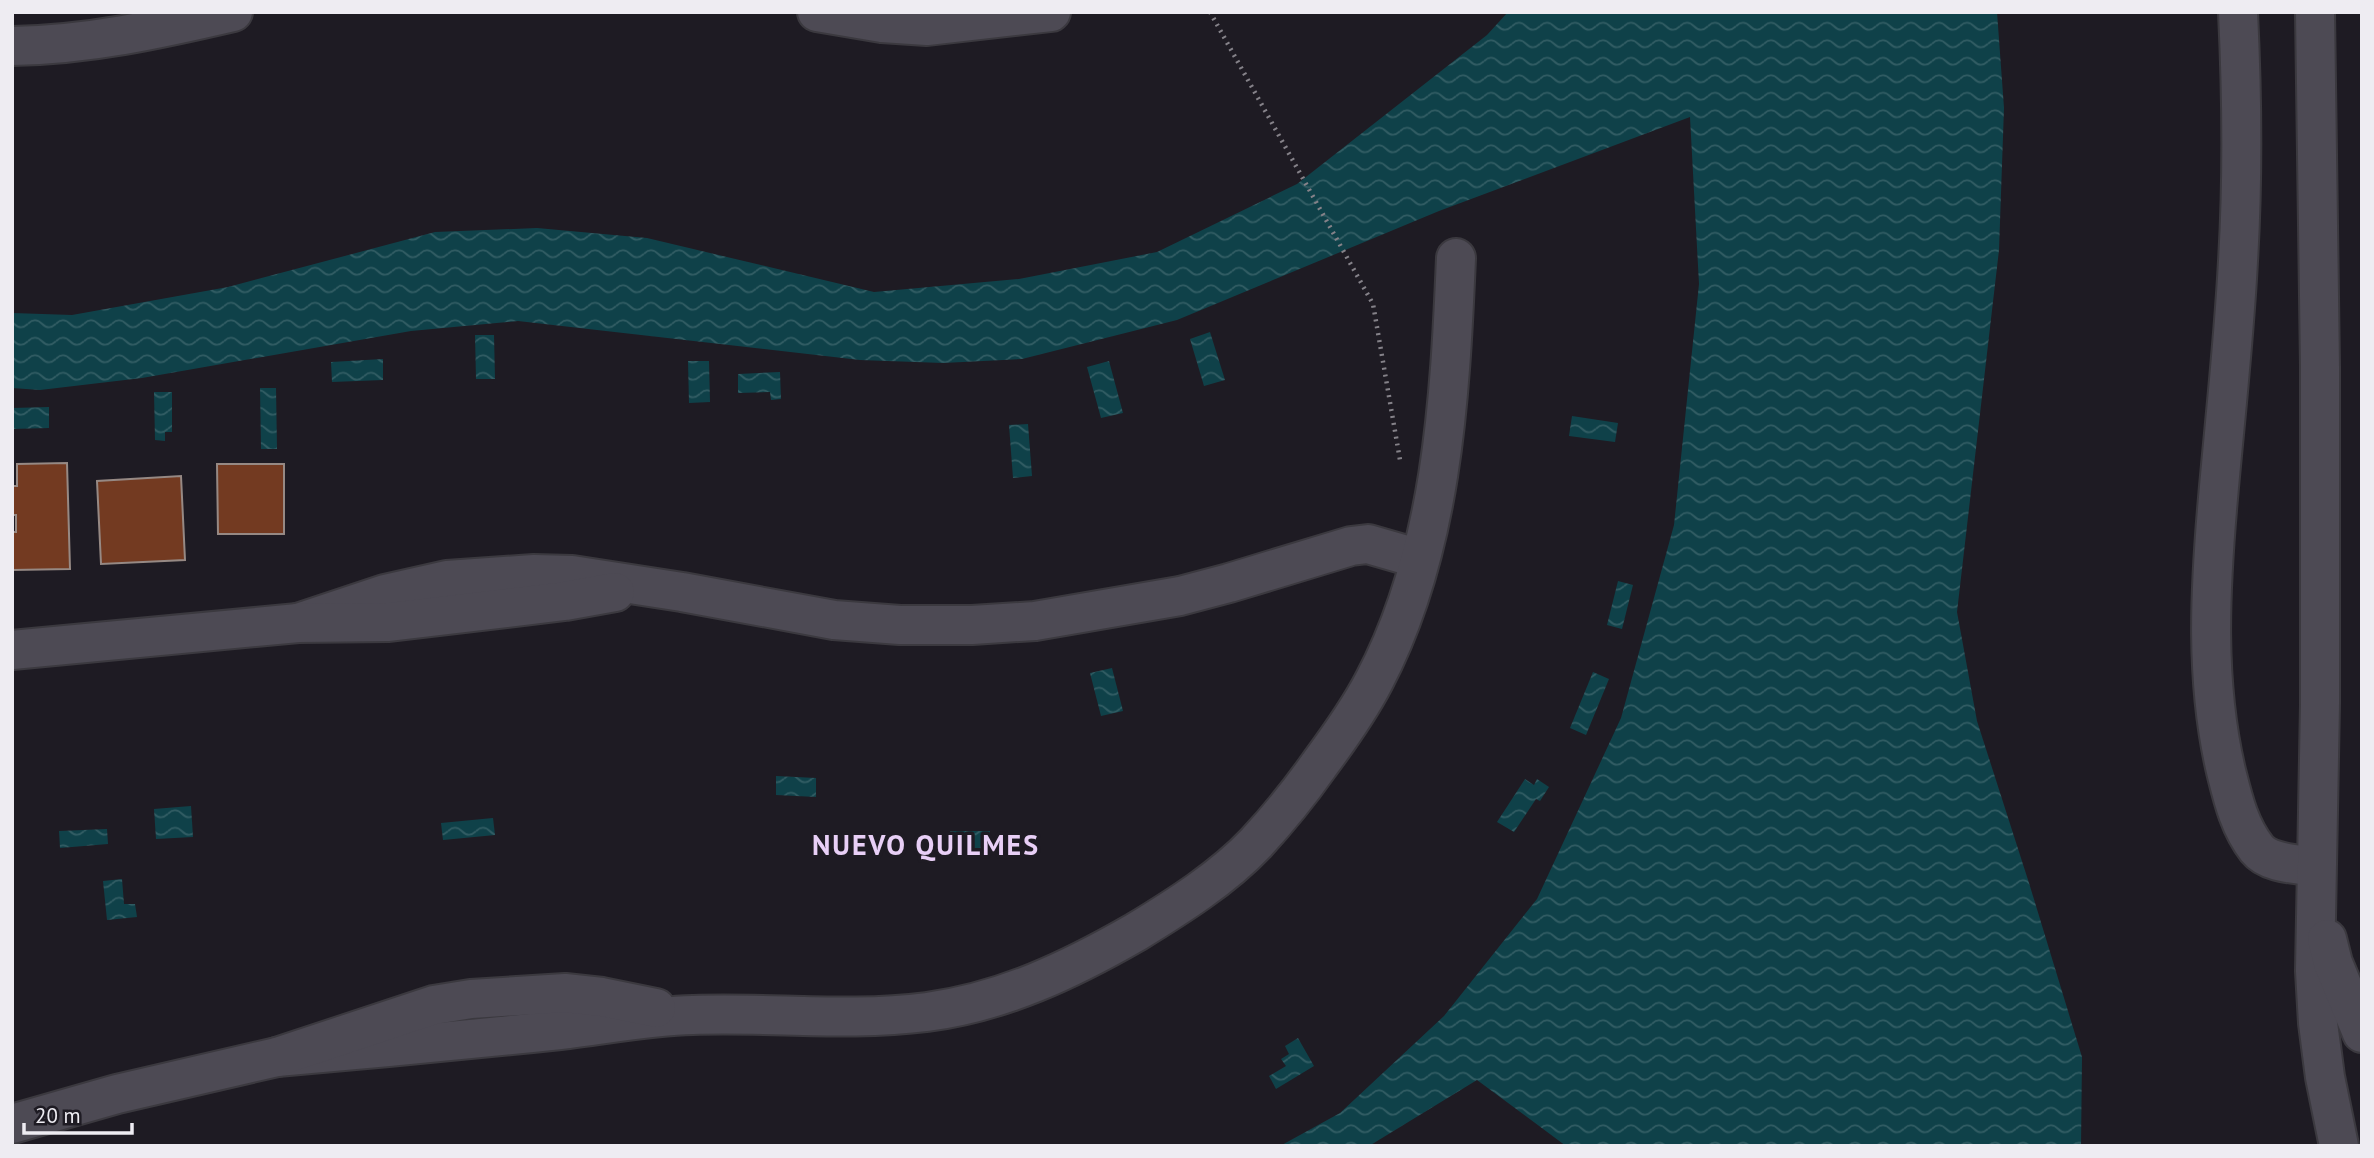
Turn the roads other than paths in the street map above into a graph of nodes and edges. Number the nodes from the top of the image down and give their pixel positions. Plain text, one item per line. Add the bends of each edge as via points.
1 (233, 12) edge
2 (817, 12) edge
3 (1051, 12) edge
4 (2238, 12) edge
5 (2315, 12) edge
6 (12, 46) edge
7 (1456, 258) dead end
8 (1420, 559) junction
9 (12, 650) edge
10 (2317, 885) junction
11 (2362, 1034) edge
12 (12, 1124) edge
13 (2346, 1129) edge

1 - 6 street via 139,34
2 - 3 street via 926,26
4 - 10 street via 2242,171 2238,262 2210,585 2210,647 2220,745 2243,828 2259,852
5 - 10 street via 2320,367
7 - 8 street via 1447,412
8 - 9 street via 1368,544 1351,546 1180,596 1035,621 972,625 834,620 572,575 534,574 447,580 385,594 298,623
8 - 12 street via 1374,682 1312,775 1254,846 1157,919 1053,977 941,1009 844,1018 691,1015 565,993 471,999 434,1005 277,1057
10 - 11 street via 2333,963
10 - 13 street via 2318,1023 2325,1077

